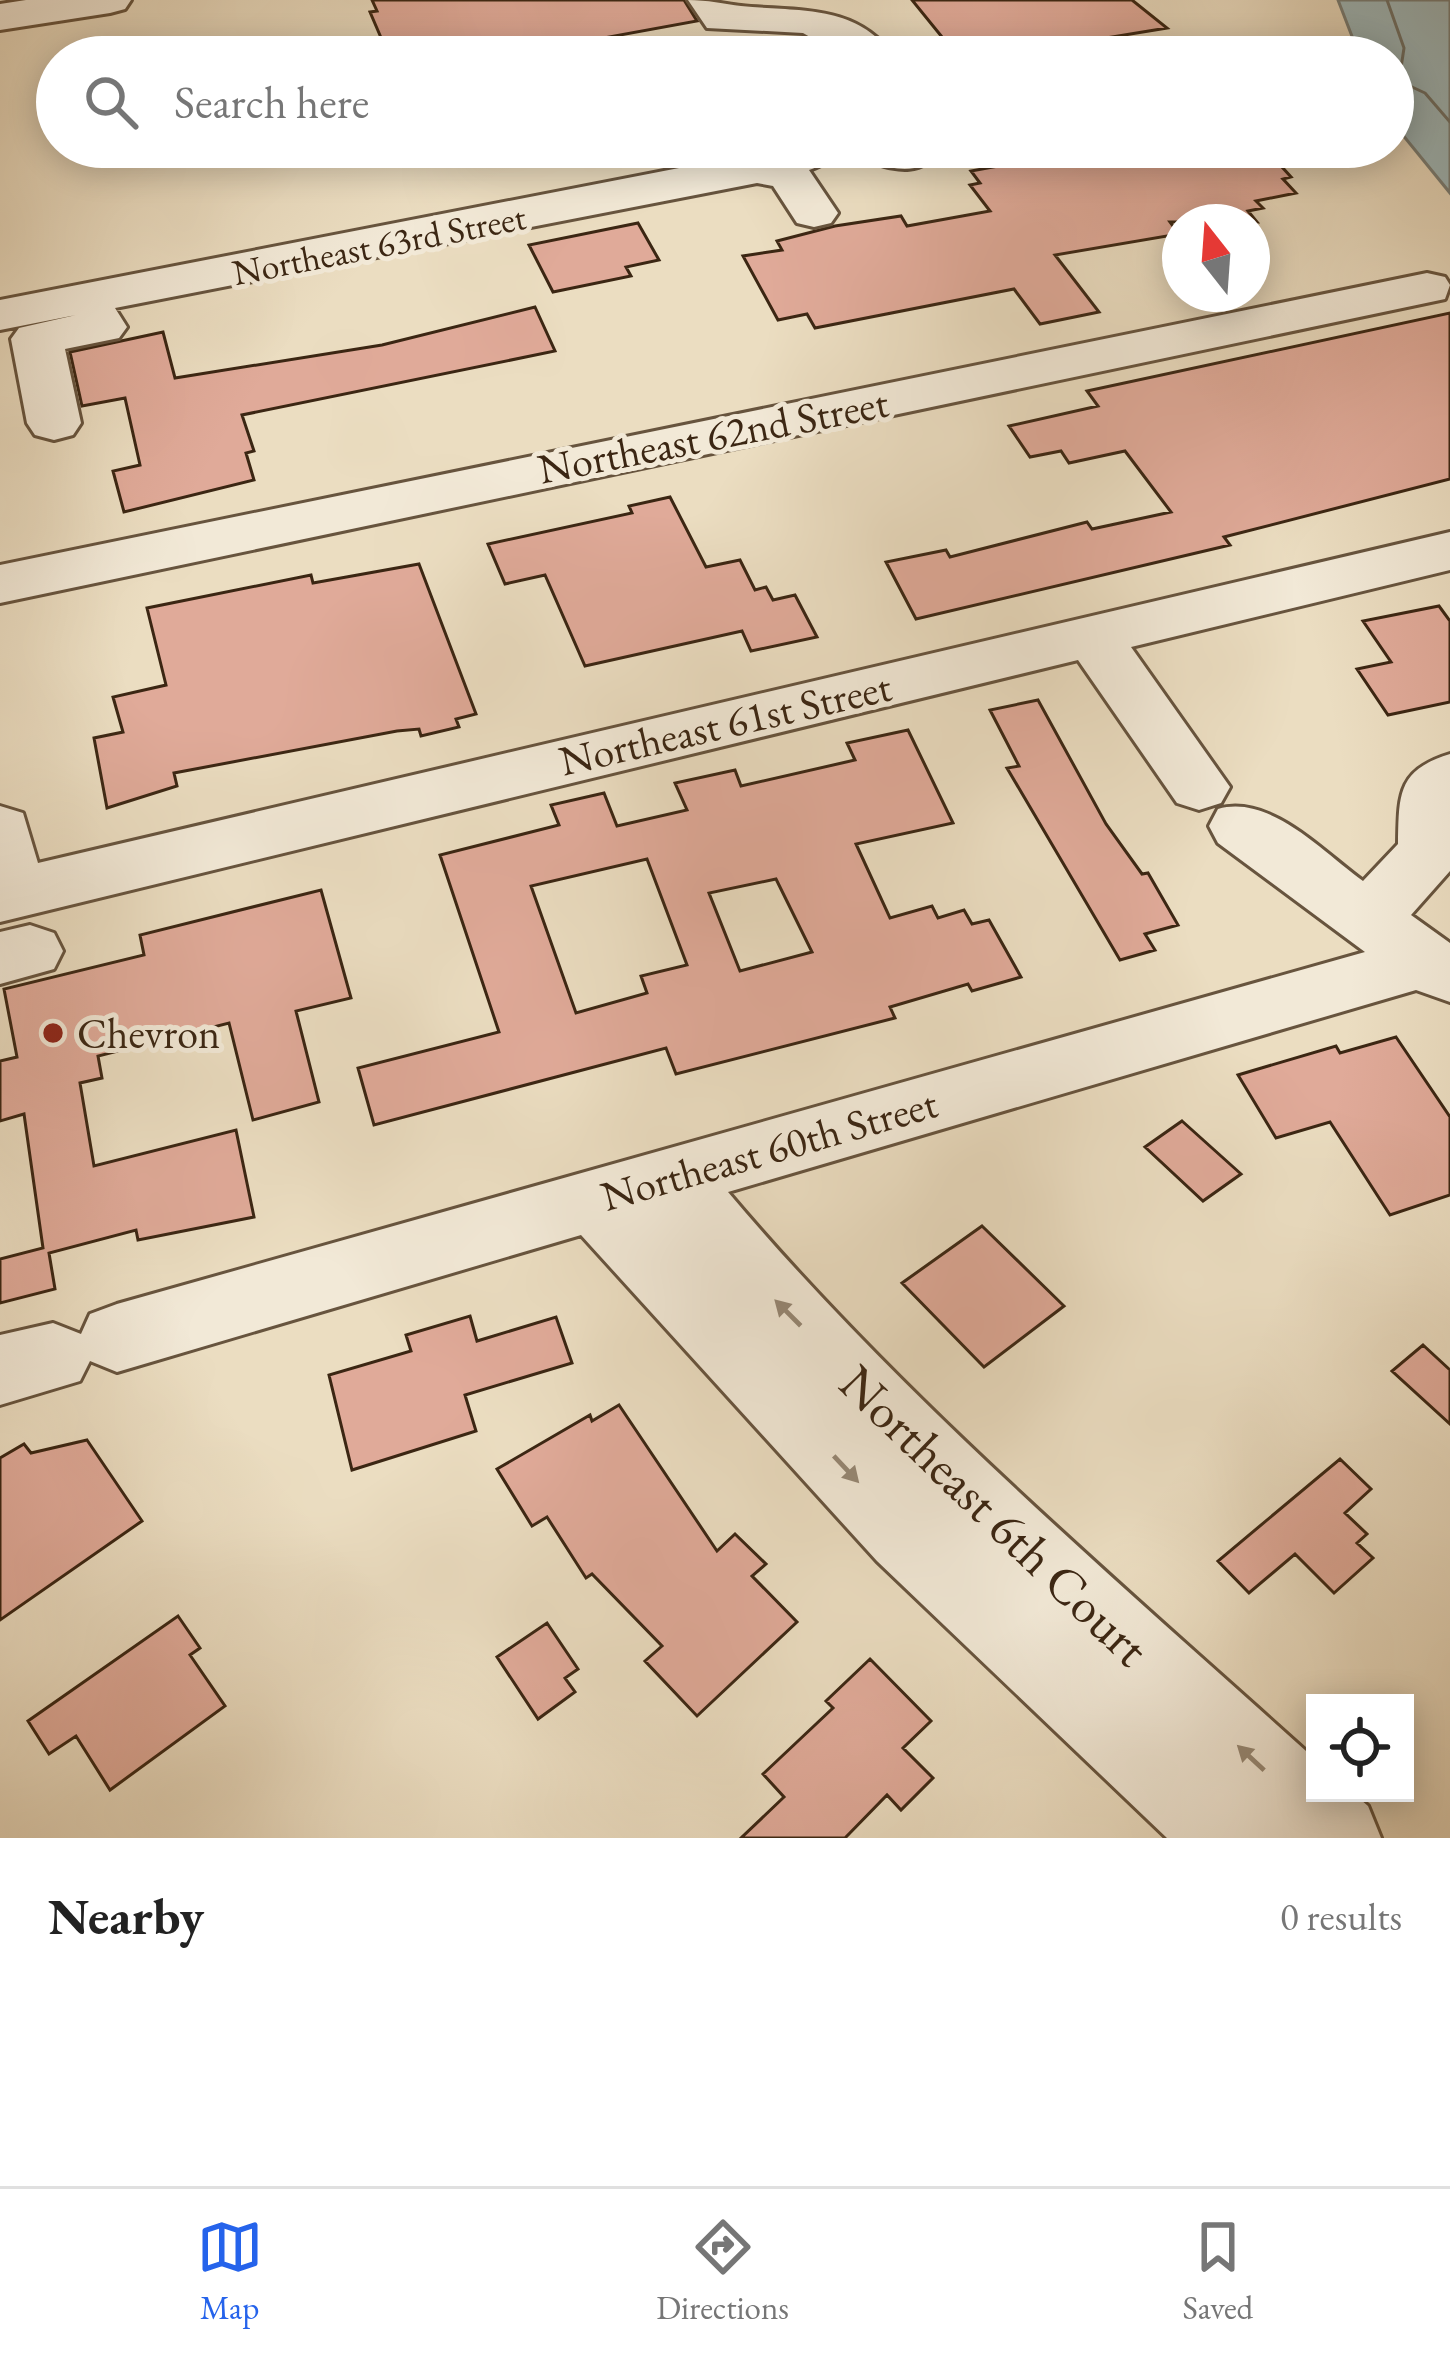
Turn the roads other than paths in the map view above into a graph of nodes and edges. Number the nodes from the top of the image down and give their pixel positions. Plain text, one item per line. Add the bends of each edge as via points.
1 (110, 0) edge
2 (0, 17) edge
3 (716, 19) edge
4 (850, 36) edge
5 (761, 168) edge
6 (757, 169) junction
7 (814, 214) dead end
8 (345, 250) junction
9 (1427, 288) dead end
10 (94, 298) junction
11 (364, 299) dead end
12 (0, 315) edge
13 (54, 423) dead end
14 (1450, 551) edge
15 (0, 584) edge
16 (1091, 635) junction
17 (1450, 777) edge
18 (0, 830) edge
19 (1366, 920) junction
20 (10, 925) edge
21 (1436, 971) edge
22 (670, 1177) junction
23 (594, 1199) junction
24 (57, 1355) edge
25 (1232, 1838) edge
26 (1336, 1838) edge

1 - 2 street
3 - 4 street via 810,18
5 - 6 street, Northeast 63rd Street
6 - 7 street via 789,175
6 - 8 street, Northeast 63rd Street
8 - 10 street, Northeast 63rd Street
8 - 11 street
9 - 15 street, Northeast 62nd Street
10 - 12 street, Northeast 63rd Street
10 - 13 street via 101,327 37,339
14 - 16 street, Northeast 61st Street
16 - 19 street via 1220,807
16 - 20 street, Northeast 61st Street
17 - 19 street via 1430,795 1430,851
18 - 20 street
19 - 21 street
21 - 22 street, Northeast 60th Street
22 - 23 street, Northeast 60th Street
26 -> 22 street, Northeast 6th Court via 1046,1571 760,1285
23 - 24 street, Northeast 60th Street
23 -> 25 street, Northeast 6th Court via 906,1534

